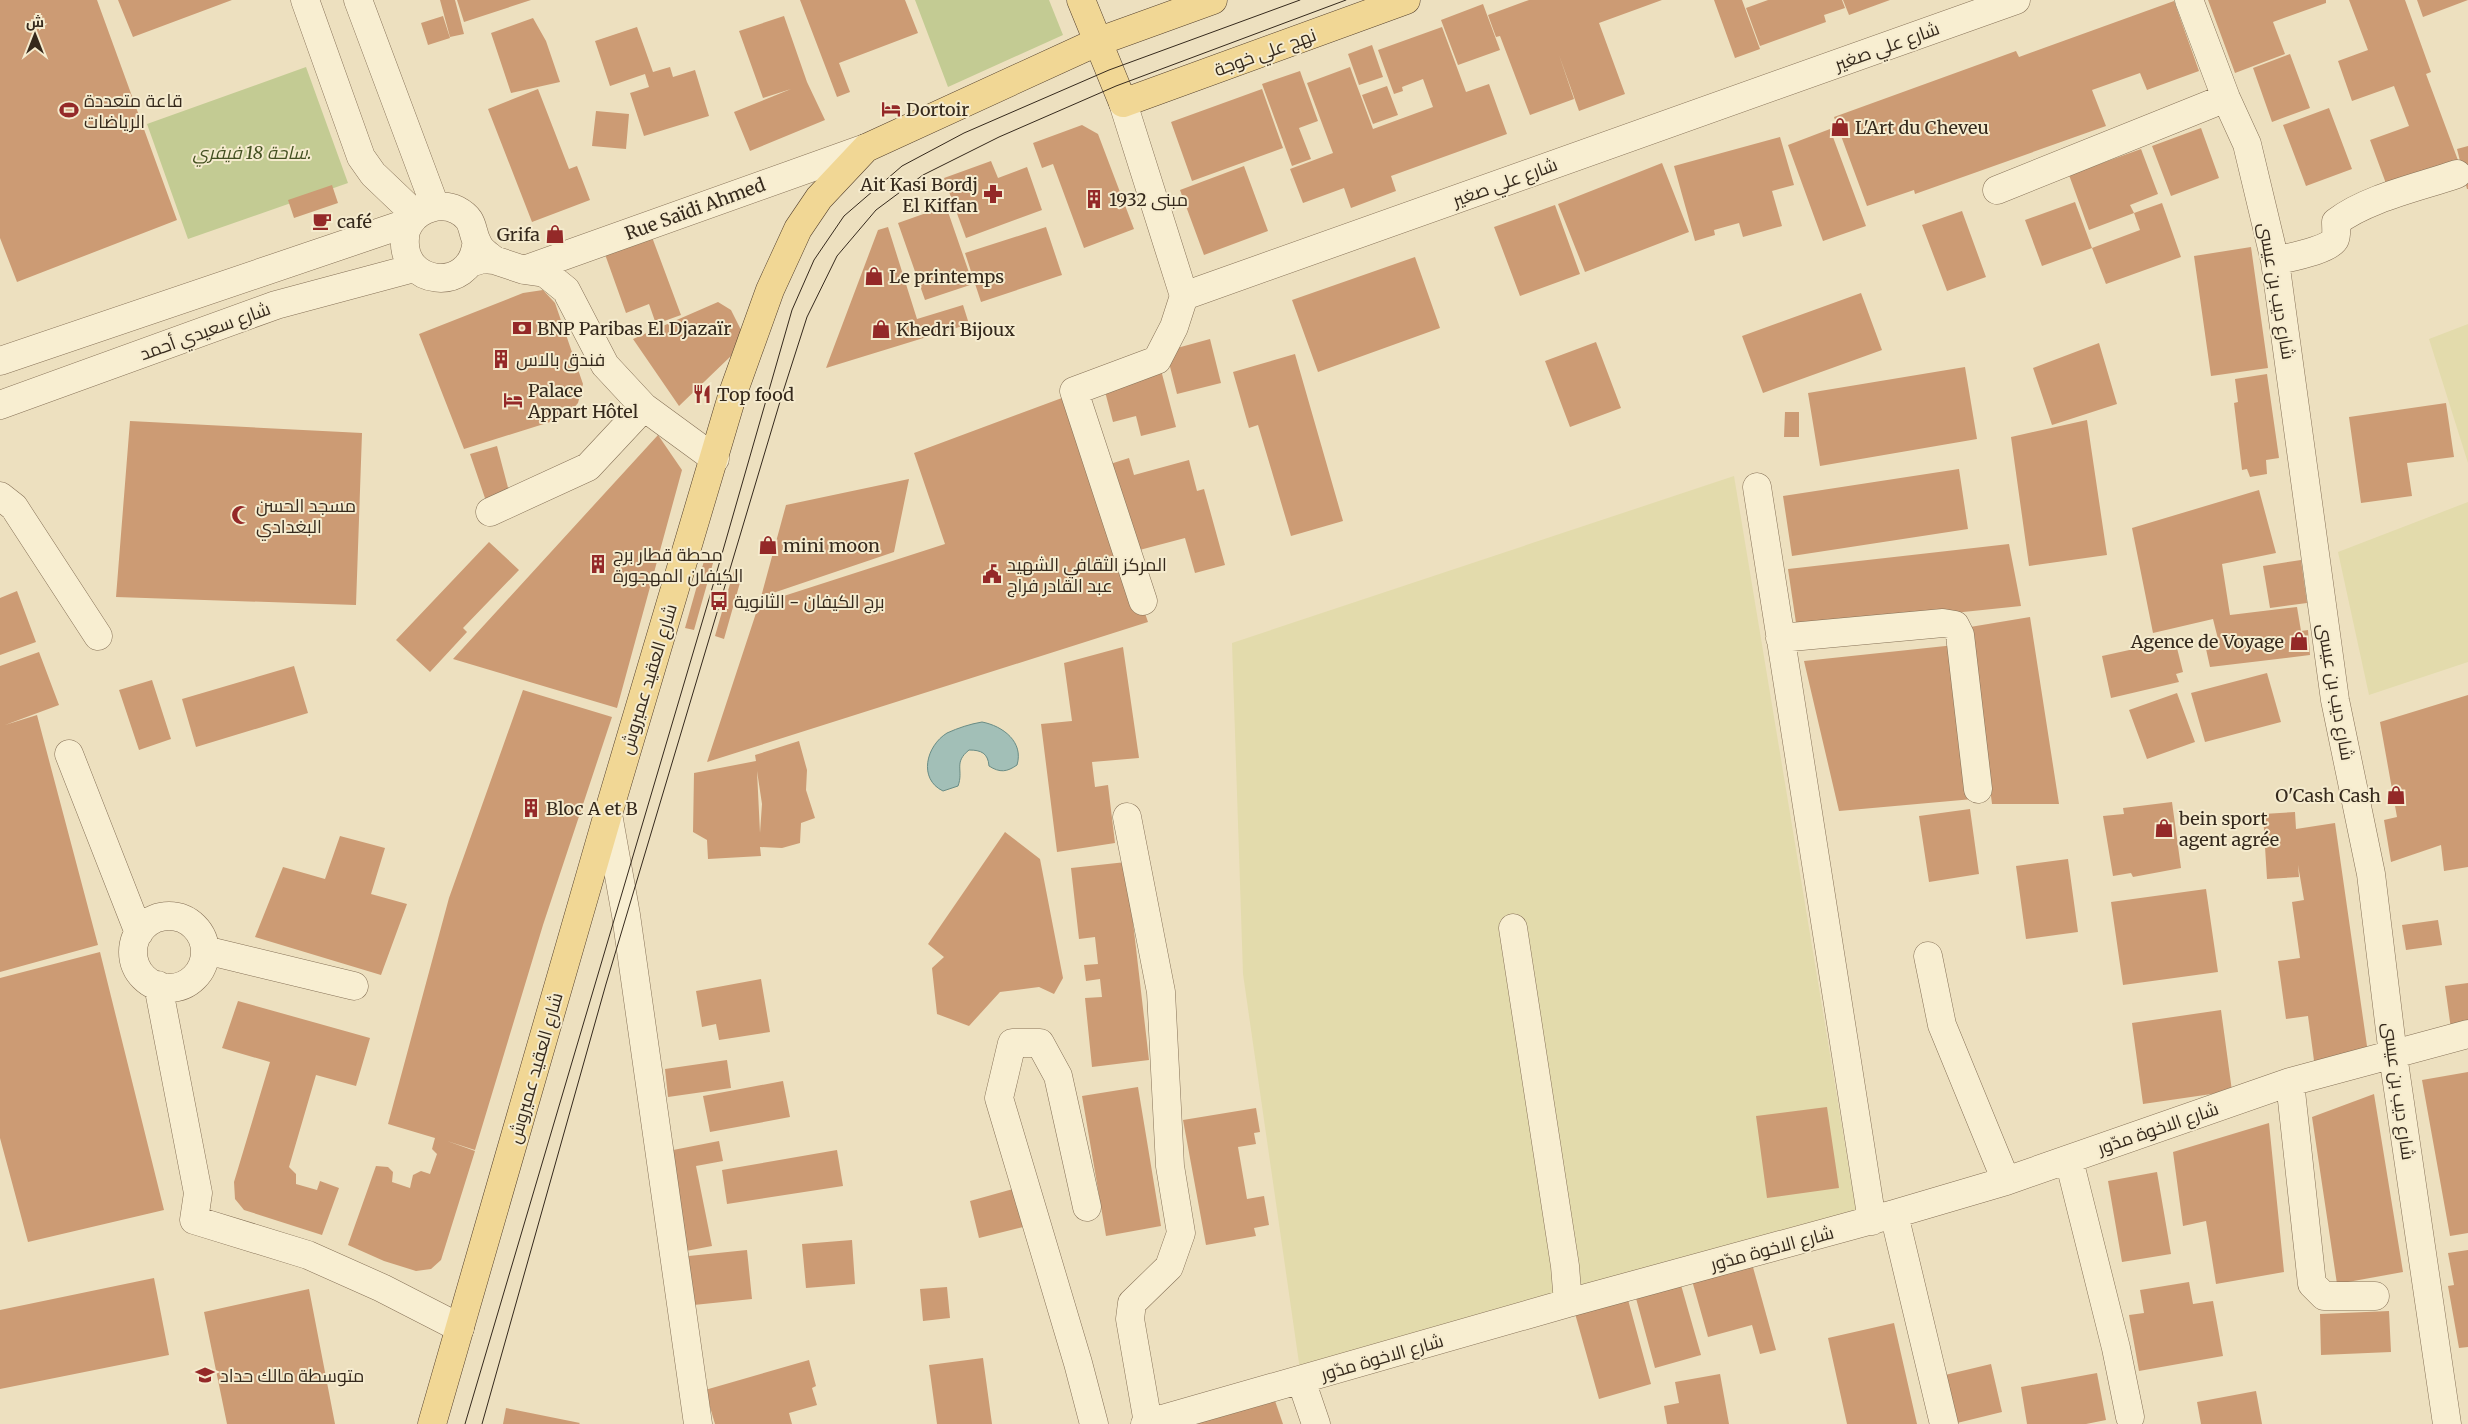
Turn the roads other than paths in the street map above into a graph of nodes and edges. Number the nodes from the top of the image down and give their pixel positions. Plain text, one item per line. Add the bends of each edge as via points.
1 (305, 0) edge
2 (358, 0) edge
3 (1081, 0) edge
4 (1213, 0) edge
5 (1406, 0) edge
6 (2016, 0) edge
7 (2189, 0) edge
8 (1097, 42) junction
9 (2226, 98) junction
10 (1124, 104) junction
11 (866, 148) junction
12 (2457, 174) dead end
13 (1997, 190) dead end
14 (420, 215) junction
15 (480, 255) junction
16 (2275, 261) junction
17 (414, 268) junction
18 (524, 270) junction
19 (1184, 296) junction
20 (0, 361) edge
21 (0, 405) edge
22 (644, 407) junction
23 (715, 459) junction
24 (1757, 487) dead end
25 (0, 496) edge
26 (490, 512) dead end
27 (1144, 601) dead end
28 (98, 636) dead end
29 (1780, 638) junction
30 (69, 754) dead end
31 (1978, 789) dead end
32 (608, 814) junction
33 (1127, 817) dead end
34 (1513, 928) dead end
35 (139, 933) junction
36 (205, 950) junction
37 (1928, 956) dead end
38 (158, 985) junction
39 (354, 986) dead end
40 (2468, 1034) edge
41 (2393, 1055) junction
42 (2290, 1082) junction
43 (2068, 1160) junction
44 (2006, 1181) junction
45 (1087, 1207) dead end
46 (1883, 1218) junction
47 (2374, 1296) dead end
48 (1568, 1303) junction
49 (460, 1328) junction
50 (1301, 1380) junction
51 (2130, 1417) dead end
52 (432, 1424) edge
53 (698, 1424) edge
54 (1094, 1424) edge
55 (1147, 1424) edge
56 (1316, 1424) edge
57 (1944, 1424) edge
58 (2447, 1424) edge

1 - 14 street via 361,157 373,174
2 - 14 street
3 - 8 main road
4 - 8 main road
5 - 10 main road, نهج علي خوجة
6 - 19 street, شارع علي صغير
7 - 9 street, شارع ديب بن عيسى
8 - 10 main road
8 - 11 main road, شارع العقيد عميروش
9 - 13 street
9 - 16 street, شارع ديب بن عيسى via 2248,144
10 - 19 street
11 - 18 street, Rue Saïdi Ahmed
11 - 23 main road, شارع العقيد عميروش via 819,198 798,229 770,290
12 - 16 street via 2343,217 2336,222 2332,243
14 - 15 street via 456,209 471,223
14 - 17 street via 405,234 404,246
14 - 20 street, شارع سعيدي أحمد
15 - 17 street via 450,277 425,275
15 - 18 street
16 - 41 street, شارع ديب بن عيسى via 2334,700 2371,874
17 - 21 street, شارع سعيدي أحمد via 276,305
18 - 22 street via 545,273 566,290 606,365
19 - 27 street via 1158,360 1074,391
22 - 23 street
22 - 26 street via 588,467
23 - 32 main road, شارع العقيد عميروش
24 - 29 street
25 - 28 street via 14,507
29 - 31 street via 1943,622 1955,625 1960,635
29 - 46 street
30 - 35 street
32 - 49 main road, شارع العقيد عميروش
32 - 53 street via 626,914
33 - 55 street via 1161,992 1170,1166 1181,1234 1168,1267 1132,1303 1130,1319
34 - 48 street
35 - 36 street via 156,919 178,917 198,929
35 - 38 street via 133,953 136,964 141,973
36 - 38 street via 204,962 191,980 181,986
36 - 39 street
37 - 44 street via 1942,1025
38 - 49 street via 198,1193 194,1220 308,1255
40 - 41 street, شارع الاخوة مدّور
41 - 42 street, شارع الاخوة مدّور
41 - 58 street, شارع ديب بن عيسى
42 - 43 street, شارع الاخوة مدّور
42 - 47 street via 2312,1284 2324,1296
43 - 44 street, شارع الاخوة مدّور
43 - 51 street via 2116,1348
44 - 46 street, شارع الاخوة مدّور
45 - 54 street via 1058,1076 1040,1043 1012,1043 999,1098
46 - 48 street, شارع الاخوة مدّور
46 - 57 street
48 - 50 street, شارع الاخوة مدّور
49 - 52 main road, شارع العقيد عميروش
50 - 55 street, شارع الاخوة مدّور
50 - 56 street

